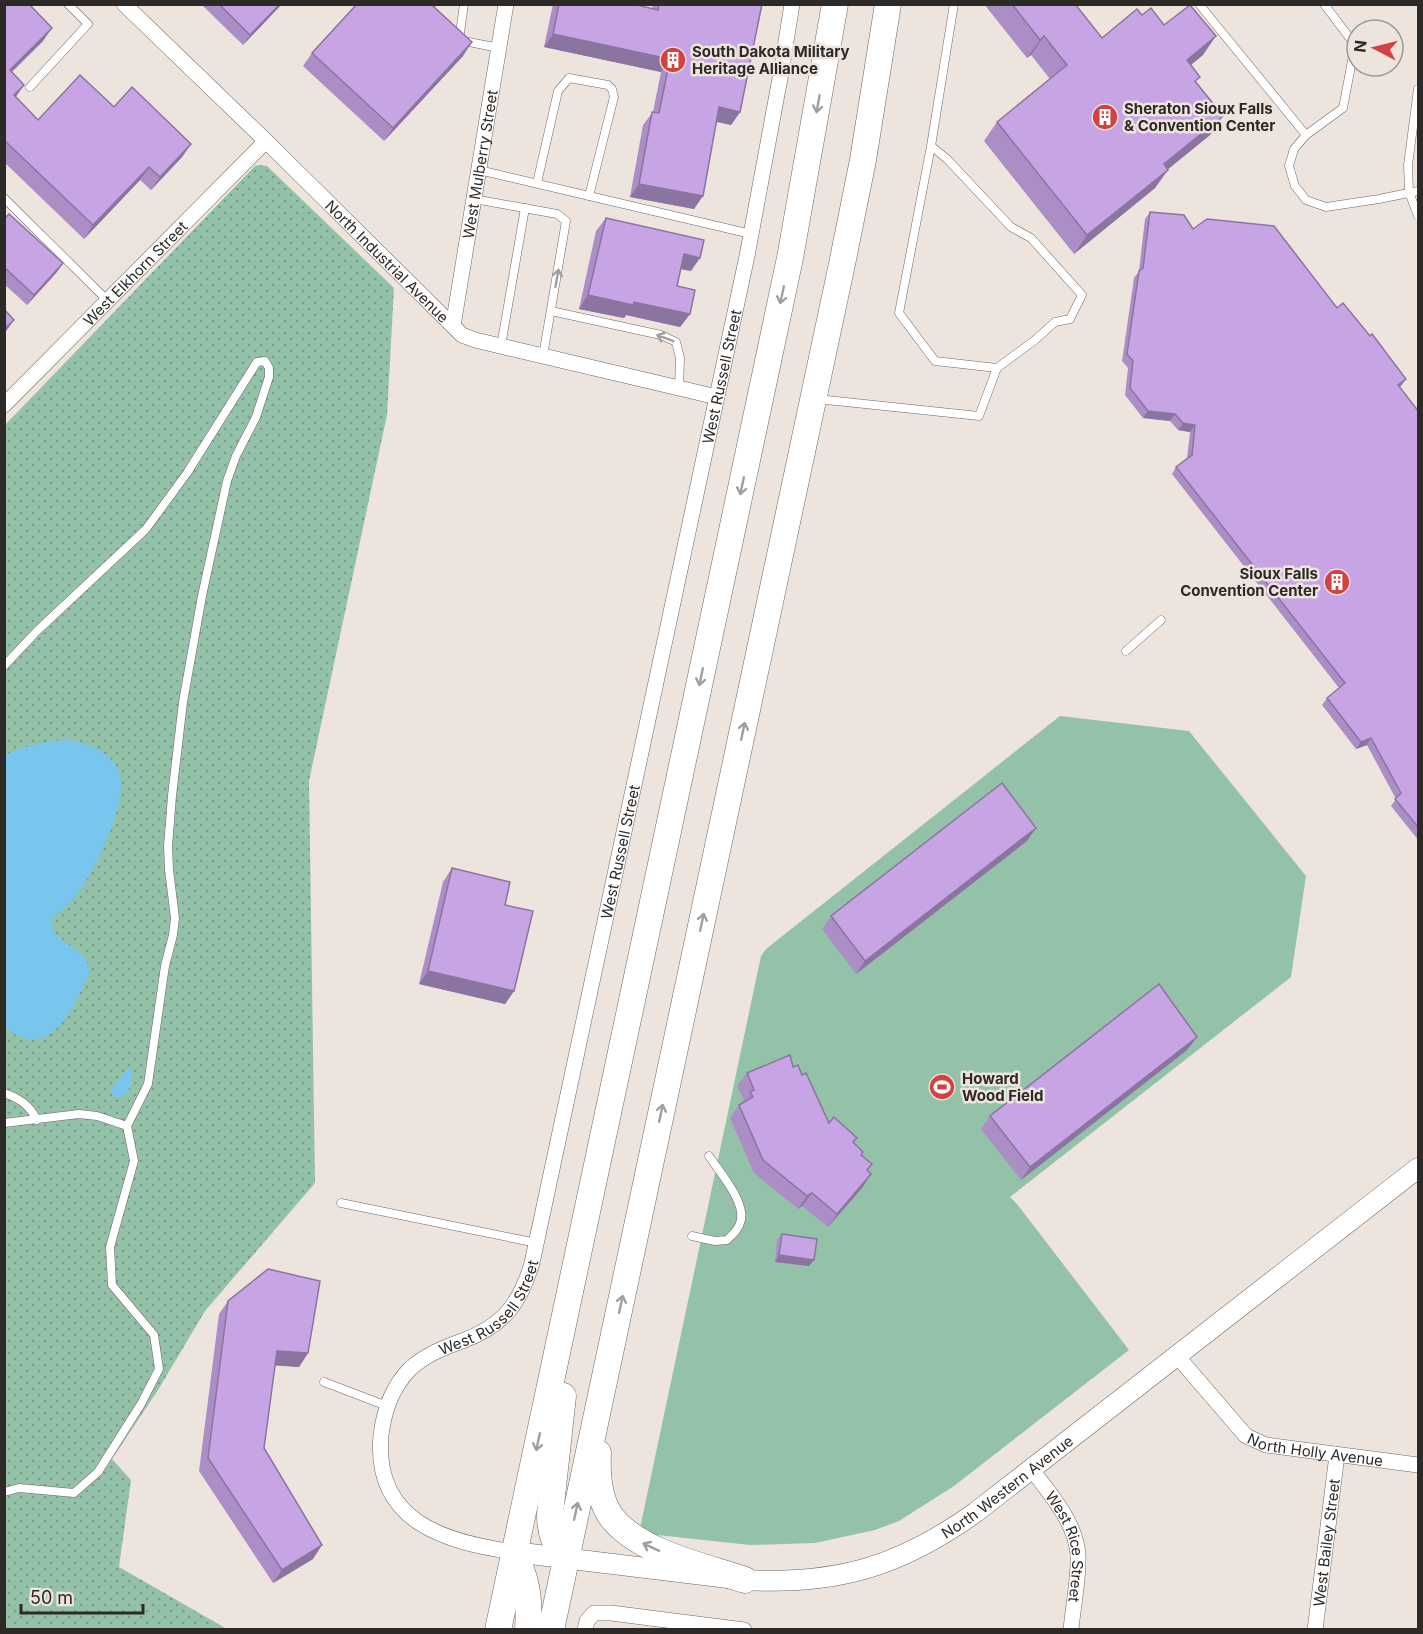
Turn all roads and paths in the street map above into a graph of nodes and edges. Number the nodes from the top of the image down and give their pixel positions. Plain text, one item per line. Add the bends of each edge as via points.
1 (68, 4) edge
2 (124, 4) edge
3 (464, 4) edge
4 (506, 4) edge
5 (792, 4) edge
6 (835, 4) edge
7 (954, 4) edge
8 (1199, 4) edge
9 (1324, 4) edge
10 (888, 8) edge
11 (499, 48) junction
12 (30, 87) dead end
13 (1419, 89) edge
14 (1306, 135) junction
15 (267, 141) junction
16 (931, 146) junction
17 (479, 170) junction
18 (537, 183) junction
19 (1419, 191) edge
20 (1409, 192) junction
21 (589, 196) junction
22 (4, 198) edge
23 (474, 199) junction
24 (525, 208) junction
25 (1419, 216) edge
26 (751, 234) junction
27 (108, 301) junction
28 (551, 311) junction
29 (453, 326) junction
30 (501, 346) junction
31 (543, 356) junction
32 (997, 368) junction
33 (679, 388) junction
34 (717, 397) junction
35 (814, 398) junction
36 (4, 405) edge
37 (1161, 620) dead end
38 (1126, 651) dead end
39 (4, 666) edge
40 (4, 1093) edge
41 (37, 1120) junction
42 (4, 1123) edge
43 (127, 1126) junction
44 (709, 1156) dead end
45 (1419, 1168) edge
46 (341, 1203) dead end
47 (692, 1236) dead end
48 (537, 1243) junction
49 (572, 1282) junction
50 (1177, 1356) junction
51 (608, 1361) junction
52 (324, 1382) dead end
53 (387, 1406) junction
54 (1337, 1455) junction
55 (1419, 1465) edge
56 (1032, 1470) junction
57 (4, 1492) edge
58 (514, 1552) junction
59 (566, 1558) junction
60 (745, 1580) junction
61 (498, 1629) edge
62 (528, 1629) edge
63 (551, 1629) edge
64 (585, 1629) edge
65 (744, 1629) edge
66 (1071, 1629) edge
67 (1315, 1629) edge

1 - 12 lane via 88,24
2 - 15 street, North Industrial Avenue
3 - 11 lane via 459,40
4 - 11 street, West Mulberry Street
5 - 26 street, West Russell Street
6 -> 49 highway via 790,258
7 - 16 lane
8 - 14 lane
9 - 14 lane via 1355,45 1343,108
10 - 35 highway via 863,160
11 - 17 street, West Mulberry Street
13 - 20 lane via 1408,165
14 - 20 lane via 1294,149 1289,166 1295,186 1306,200 1326,207
15 - 27 street, West Elkhorn Street
15 - 29 street, North Industrial Avenue
16 - 32 lane via 899,314 936,361
16 - 32 lane via 1011,227 1031,238 1082,295 1070,319 1055,322
17 - 18 lane
17 - 23 street, West Mulberry Street
18 - 21 lane
18 - 21 lane via 562,83 569,78 608,85 614,97
19 - 20 lane
20 - 25 lane
21 - 26 lane
22 - 27 lane
23 - 24 lane
23 - 29 street, West Mulberry Street
28 -> 24 lane via 566,221 557,214
24 - 30 lane
26 - 34 street, West Russell Street
27 - 36 street, West Elkhorn Street
28 - 31 lane
33 -> 28 lane via 676,342 661,335
29 - 30 street, North Industrial Avenue via 462,335
30 - 31 street, North Industrial Avenue
31 - 33 street, North Industrial Avenue
32 - 35 lane via 979,416
33 - 34 street, North Industrial Avenue
34 - 48 street, West Russell Street
51 -> 35 highway
37 - 38 lane
39 - 43 lane via 146,529 257,362 265,361 269,376 256,417 227,481 198,617 183,702 168,846 173,935 148,1084
40 - 41 lane via 30,1107
41 - 42 lane
41 - 43 lane via 79,1114
43 - 57 lane via 134,1161 110,1246 112,1285 154,1335 159,1369 98,1472 74,1492 19,1488
44 - 47 lane via 739,1202 741,1218 737,1230 727,1240
45 - 50 street, North Western Avenue
46 - 48 lane
48 - 53 street, West Russell Street via 525,1287 514,1307 483,1332 423,1358 409,1370
49 -> 58 highway
49 - 59 highway via 550,1514 550,1531
50 - 54 street, North Holly Avenue via 1246,1436 1266,1445
50 - 56 street, North Western Avenue
59 -> 51 highway
60 -> 51 highway via 644,1544 611,1517 597,1469
52 - 53 lane
53 - 58 street, West Russell Street via 380,1448 383,1472 406,1514 447,1538
54 - 55 street, North Holly Avenue
54 - 67 street, West Bailey Street
56 - 60 street, North Western Avenue via 946,1534 894,1560 810,1581
56 - 66 street, West Rice Street via 1056,1501 1076,1546 1078,1567
58 - 59 street, North Western Avenue
58 - 61 highway
58 - 62 highway via 530,1603
59 - 60 street, North Western Avenue
59 - 63 highway
64 - 65 street via 594,1613

